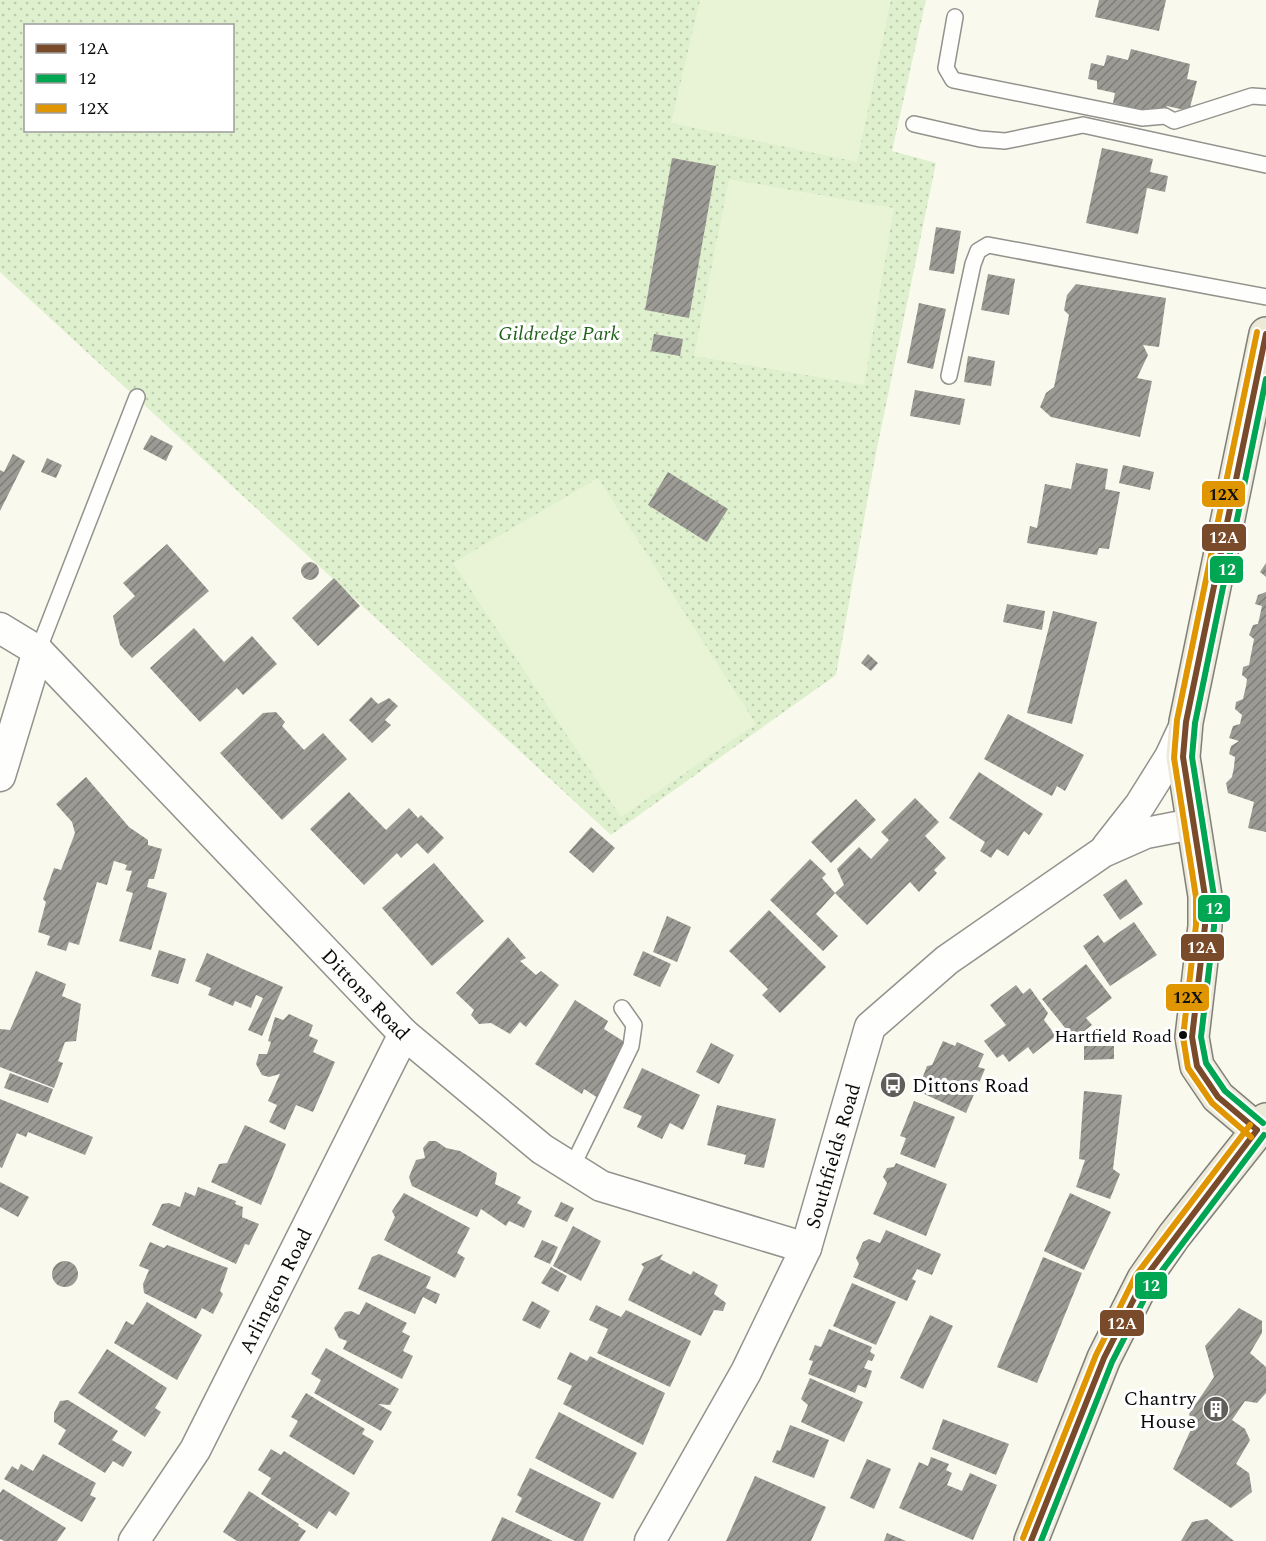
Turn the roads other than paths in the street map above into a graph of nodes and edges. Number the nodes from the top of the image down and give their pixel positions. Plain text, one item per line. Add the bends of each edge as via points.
1 (955, 17) dead end
2 (1266, 97) edge
3 (914, 124) dead end
4 (1266, 165) edge
5 (1266, 297) edge
6 (1266, 334) edge
7 (949, 376) dead end
8 (137, 398) dead end
9 (0, 628) edge
10 (38, 651) junction
11 (1186, 722) junction
12 (0, 776) edge
13 (1192, 824) junction
14 (1103, 852) junction
15 (622, 1008) dead end
16 (405, 1034) junction
17 (1261, 1125) edge
18 (571, 1169) junction
19 (806, 1248) junction
20 (134, 1541) edge
21 (650, 1541) edge
22 (1031, 1541) edge

1 - 2 lane via 946,68 953,80 1142,118 1165,116 1174,121 1252,96
3 - 4 lane via 1005,141 1083,125
5 - 7 lane via 988,245 978,251 973,264
6 - 11 main road
8 - 10 lane
9 - 10 street, Dittons Road
10 - 12 street
10 - 16 street, Dittons Road
11 - 13 main road via 1183,757
11 - 14 street, Southfields Road via 1140,805
13 - 14 street, Southfields Road via 1146,833
13 - 17 main road via 1205,896 1191,1036 1197,1066 1218,1097
14 - 19 street, Southfields Road via 947,960 870,1027
15 - 18 lane via 634,1025 631,1046
16 - 18 street, Dittons Road
16 - 20 street, Arlington Road via 195,1450
17 - 22 main road via 1144,1279 1104,1358
18 - 19 street, Dittons Road via 601,1186
19 - 21 street, Southfields Road via 746,1372

